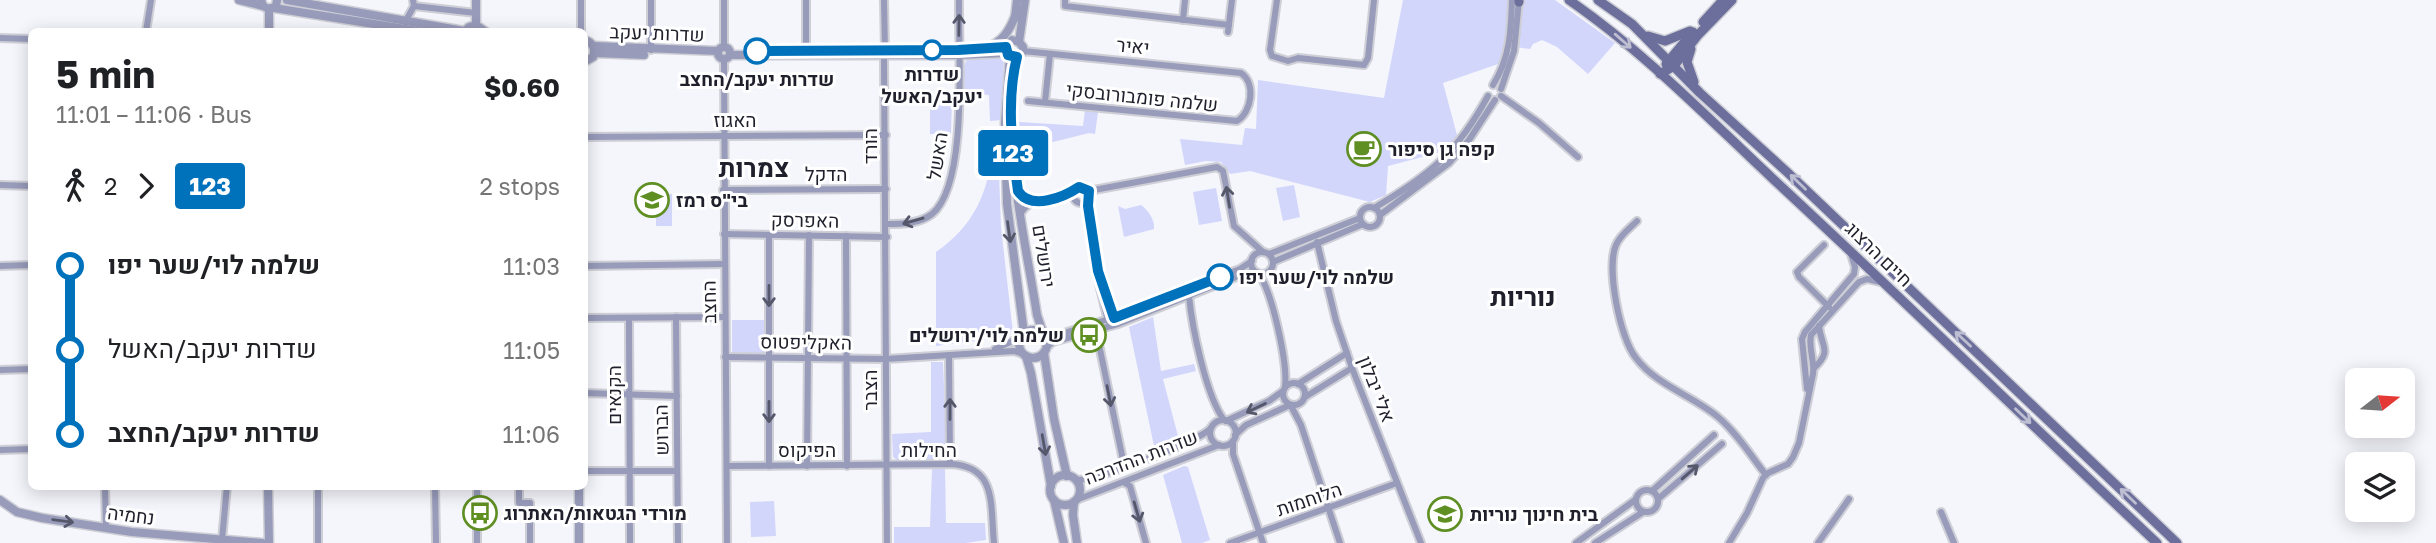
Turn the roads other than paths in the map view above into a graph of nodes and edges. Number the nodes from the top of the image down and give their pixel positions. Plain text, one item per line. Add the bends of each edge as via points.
1 (151, 0) edge
2 (239, 0) edge
3 (287, 0) edge
4 (476, 0) edge
5 (581, 0) edge
6 (651, 0) edge
7 (724, 0) edge
8 (806, 0) edge
9 (884, 0) edge
10 (959, 0) edge
11 (1017, 0) edge
12 (1025, 0) edge
13 (1185, 0) edge
14 (1232, 0) edge
15 (1277, 0) edge
16 (1374, 0) edge
17 (1517, 0) edge
18 (1569, 0) edge
19 (1598, 0) edge
20 (1723, 0) edge
21 (1732, 0) edge
22 (414, 3) edge
23 (1065, 3) edge
24 (269, 5) edge
25 (476, 13) junction
26 (1016, 14) junction
27 (1182, 20) junction
28 (405, 22) junction
29 (1632, 24) junction
30 (476, 25) junction
31 (147, 28) edge
32 (269, 28) edge
33 (401, 28) edge
34 (444, 28) edge
35 (467, 28) edge
36 (480, 28) edge
37 (583, 28) edge
38 (1698, 31) junction
39 (0, 38) edge
40 (28, 39) edge
41 (588, 42) edge
42 (985, 49) junction
43 (594, 50) junction
44 (651, 50) junction
45 (806, 50) junction
46 (1013, 50) junction
47 (724, 53) junction
48 (885, 53) junction
49 (958, 53) junction
50 (1050, 54) junction
51 (588, 62) edge
52 (1671, 63) junction
53 (1241, 73) joint
54 (1660, 74) junction
55 (1493, 85) junction
56 (1700, 93) junction
57 (1496, 95) junction
58 (1028, 101) dead end
59 (1045, 102) junction
60 (886, 135) junction
61 (723, 136) junction
62 (588, 137) edge
63 (1578, 157) dead end
64 (0, 185) edge
65 (28, 186) edge
66 (886, 189) junction
67 (1087, 189) junction
68 (723, 190) junction
69 (1075, 190) junction
70 (1018, 191) junction
71 (1052, 199) junction
72 (1089, 199) junction
73 (1033, 202) junction
74 (1078, 202) junction
75 (1374, 208) junction
76 (1021, 213) junction
77 (1380, 215) junction
78 (1089, 217) junction
79 (1361, 221) junction
80 (1637, 221) dead end
81 (887, 224) junction
82 (724, 234) junction
83 (769, 235) junction
84 (809, 235) junction
85 (846, 236) junction
86 (887, 237) junction
87 (1317, 242) junction
88 (1824, 245) dead end
89 (1850, 250) junction
90 (1266, 253) junction
91 (1252, 261) junction
92 (1273, 262) junction
93 (724, 264) junction
94 (28, 265) edge
95 (0, 266) edge
96 (588, 266) edge
97 (1270, 271) junction
98 (1257, 273) junction
99 (1886, 284) junction
100 (1269, 296) junction
101 (1187, 297) junction
102 (1827, 305) junction
103 (1833, 311) junction
104 (676, 317) junction
105 (724, 317) junction
106 (588, 318) edge
107 (629, 318) junction
108 (1111, 321) junction
109 (1819, 326) junction
110 (1093, 331) junction
111 (1044, 334) junction
112 (1023, 335) junction
113 (1046, 350) junction
114 (990, 351) junction
115 (1347, 353) junction
116 (949, 355) junction
117 (1025, 355) junction
118 (725, 357) junction
119 (1283, 357) junction
120 (769, 358) junction
121 (809, 358) junction
122 (848, 358) junction
123 (886, 359) junction
124 (1352, 368) junction
125 (0, 369) edge
126 (28, 369) edge
127 (1810, 369) junction
128 (1297, 384) junction
129 (1284, 389) junction
130 (588, 393) edge
131 (629, 394) junction
132 (677, 396) junction
133 (1213, 400) junction
134 (1303, 400) junction
135 (1290, 405) junction
136 (1225, 421) junction
137 (1301, 425) junction
138 (1212, 426) junction
139 (1714, 435) dead end
140 (1234, 438) junction
141 (1722, 444) dead end
142 (1220, 445) junction
143 (28, 449) edge
144 (0, 450) edge
145 (950, 464) junction
146 (727, 466) junction
147 (769, 466) junction
148 (807, 466) junction
149 (846, 466) junction
150 (886, 466) junction
151 (1237, 467) junction
152 (1121, 468) junction
153 (588, 471) edge
154 (630, 471) junction
155 (677, 471) junction
156 (1766, 475) junction
157 (1071, 478) junction
158 (1125, 483) junction
159 (1397, 483) junction
160 (1051, 486) junction
161 (105, 490) edge
162 (227, 490) edge
163 (268, 490) edge
164 (318, 490) edge
165 (435, 490) edge
166 (477, 490) edge
167 (519, 490) edge
168 (579, 490) edge
169 (1652, 491) junction
170 (1658, 499) junction
171 (1849, 499) dead end
172 (0, 500) edge
173 (1054, 500) junction
174 (1635, 500) junction
175 (1075, 501) junction
176 (1329, 509) junction
177 (1643, 512) junction
178 (1941, 512) dead end
179 (106, 528) junction
180 (1259, 533) junction
181 (222, 541) edge
182 (262, 543) edge
183 (268, 543) edge
184 (318, 543) edge
185 (436, 543) edge
186 (477, 543) edge
187 (530, 543) edge
188 (579, 543) edge
189 (630, 543) edge
190 (678, 543) edge
191 (727, 543) edge
192 (887, 543) edge
193 (994, 543) edge
194 (1064, 543) edge
195 (1077, 543) edge
196 (1146, 543) edge
197 (1230, 543) edge
198 (1262, 543) edge
199 (1340, 543) edge
200 (1421, 543) edge
201 (1576, 543) edge
202 (1595, 543) edge
203 (1729, 543) edge
204 (1818, 543) edge
205 (1954, 543) edge
206 (2157, 543) edge
207 (2177, 543) edge

1 - 31 street
2 - 24 street
3 - 28 street
4 - 25 street
5 - 37 street
6 - 44 street
7 - 47 street, החצב
8 - 45 street
9 - 48 street, הורד
49 -> 10 street, האשל
11 - 26 street, ירושלים
12 - 46 street, ירושלים
13 - 27 street
14 - 27 street via 1228,28
15 - 16 street via 1270,50 1276,60 1364,65
17 - 55 street via 1506,61
17 - 57 street via 1514,51
18 -> 54 main road, חיים הרצוג
19 - 29 main road, חיים הרצוג
20 - 38 main road
21 - 38 main road
22 - 25 street
22 - 28 street
23 - 27 street
24 - 32 street
24 - 33 street
25 - 30 street
26 - 42 street via 1003,40
26 - 46 street, ירושלים
28 - 34 street
29 - 38 main road via 1655,40
29 - 52 main road, חיים הרצוג
30 - 35 street
30 - 36 street
38 - 52 main road
38 - 56 main road via 1687,62
39 - 40 street
41 - 43 street
42 - 46 street, שדרות יעקב
42 - 49 street, שדרות יעקב
43 - 44 street, שדרות יעקב
43 - 47 street, שדרות יעקב
43 - 51 street
44 - 47 street, שדרות יעקב
45 - 47 street, שדרות יעקב
45 - 48 street, שדרות יעקב
46 - 49 street, שדרות יעקב
46 - 50 street, יאיר
46 - 70 street, ירושלים via 1011,123
46 -> 112 street, ירושלים via 1005,123 1007,204
47 - 48 street, שדרות יעקב
47 - 61 street, החצב
48 - 49 street, שדרות יעקב
48 - 60 street, הורד
49 -> 81 street, האשל via 958,132 951,184 932,214 916,222
50 - 53 street, יאיר
50 - 59 street
52 - 54 main road
52 - 56 main road, חיים הרצוג
53 - 59 street, שלמה פומבורובסקי via 1250,88 1248,107 1237,121
54 - 89 main road, חיים הרצוג
55 - 57 street
55 - 57 street via 1488,90
207 -> 56 main road, חיים הרצוג
57 - 63 street via 1539,123
57 - 75 street via 1451,152 1416,182
57 - 77 street via 1449,163
58 - 59 street, שלמה פומבורובסקי
60 - 61 street, האגוז
60 - 66 street, הורד
61 - 62 street, האגוז
61 - 68 street, החצב
64 - 65 street
66 - 68 street, הדקל
66 - 81 street, הורד
67 - 69 street
67 - 72 street
90 -> 67 street via 1234,226 1223,171 1217,167
68 - 82 street, החצב
69 - 71 street
69 - 74 street
70 - 73 street
70 - 76 street, ירושלים
71 - 73 street
71 - 74 street
72 - 74 street
72 - 78 street
73 - 76 street
74 - 78 street
75 - 77 street
75 - 79 street via 1364,209
76 - 111 street, ירושלים
77 - 79 street via 1375,226
78 - 108 street
79 - 87 street
79 - 90 street
80 - 156 street via 1616,244 1613,258 1618,314 1630,350 1650,372 1718,418
81 - 86 street, הורד
82 - 83 street, האפרסק
82 - 93 street, החצב
83 - 84 street, האפרסק
83 -> 120 street
84 - 85 street, האפרסק
84 - 121 street
85 - 86 street, האפרסק
85 - 122 street
86 - 123 street, הצבר
87 - 92 street
87 - 115 street, אלי יבלון
88 - 102 street via 1797,272
89 - 99 main road, חיים הרצוג
89 - 102 street via 1854,274
90 - 91 street via 1254,255
90 - 92 street
91 - 98 street
91 - 108 street
92 - 97 street
93 - 96 street
93 - 105 street, החצב
94 - 95 street
97 - 98 street
97 - 100 street
98 - 100 street
98 - 101 street via 1245,273
99 - 103 street via 1859,282
99 -> 206 main road, חיים הרצוג
100 - 119 street
101 - 108 street
101 - 133 street
102 - 103 street
102 - 127 street via 1802,340
103 - 109 street
104 - 105 street
104 - 107 street
104 - 132 street, הברוש
105 - 118 street, החצב
106 - 107 street
107 - 131 street, הקנאים
108 - 110 street
108 - 111 street
109 - 127 street via 1809,343
109 - 127 street via 1826,352
110 - 113 street via 1054,342
110 -> 152 street via 1123,460
111 - 112 street via 1034,329
111 - 113 street
112 - 114 street
112 - 117 street via 1019,345
113 - 117 street via 1037,358
113 - 157 street via 1054,419
114 - 116 street, האקליפטוס
114 - 117 street
115 - 124 street, אלי יבלון
115 - 128 street
116 - 123 street, האקליפטוס
145 -> 116 street
117 -> 160 street
118 - 120 street, האקליפטוס
118 - 146 street, החצב
119 - 128 street
119 - 129 street
120 - 121 street, האקליפטוס
120 -> 147 street
121 - 122 street, האקליפטוס
121 - 148 street
122 - 123 street, האקליפטוס
122 - 149 street
123 - 150 street, הצבר
124 - 134 street
124 - 159 street, אלי יבלון
125 - 126 street
127 - 156 street via 1799,443 1788,464
128 - 129 street
128 - 134 street via 1304,389
129 - 135 street via 1283,400
129 -> 136 street
130 - 131 street
131 - 132 street
131 - 154 street, הקנאים
132 - 155 street, הברוש
133 - 136 street
133 - 138 street
134 - 135 street
134 - 137 street
135 - 137 street
135 - 140 street via 1247,425
136 - 138 street
136 - 140 street via 1233,425
137 - 176 street
138 - 142 street via 1212,439
138 - 152 street, שדרות ההדרכה via 1192,440
139 - 169 street
140 - 142 street
140 - 151 street
170 -> 141 street
142 - 151 street
142 - 158 street, שדרות ההדרכה
143 - 144 street
145 - 150 street, החילות
145 - 193 street, החילות via 971,467 984,477
146 - 147 street, הפיקוס
146 - 191 street, החצב
147 - 148 street, הפיקוס
148 - 149 street, הפיקוס
149 - 150 street, הפיקוס
150 - 192 street, הצבר
151 - 180 street
152 - 157 street, שדרות ההדרכה via 1087,480
153 - 154 street
154 - 155 street
154 - 189 street, הקנאים
155 - 190 street, הברוש
156 - 203 street
157 - 160 street via 1058,477
157 - 175 street via 1080,489
158 - 175 street, שדרות ההדרכה
158 -> 196 street via 1130,486
159 - 176 street, הלוחמות
159 - 200 street, אלי יבלון
160 - 173 street
161 - 179 street
162 - 181 street
163 - 183 street
164 - 184 street
165 - 185 street
166 - 186 street
167 - 187 street via 519,503 530,503
168 - 188 street
169 - 170 street
169 - 174 street via 1641,491
170 - 177 street via 1654,509
171 - 204 street
172 -> 179 street, נחמיה via 26,515
173 - 175 street via 1064,505
173 - 194 street
174 - 177 street
174 - 201 street
175 - 195 street
176 - 180 street, הלוחמות
176 - 199 street
177 - 202 street
178 - 205 street
179 - 181 street, נחמיה
180 - 197 street, הלוחמות
180 - 198 street
181 - 182 street, נחמיה

